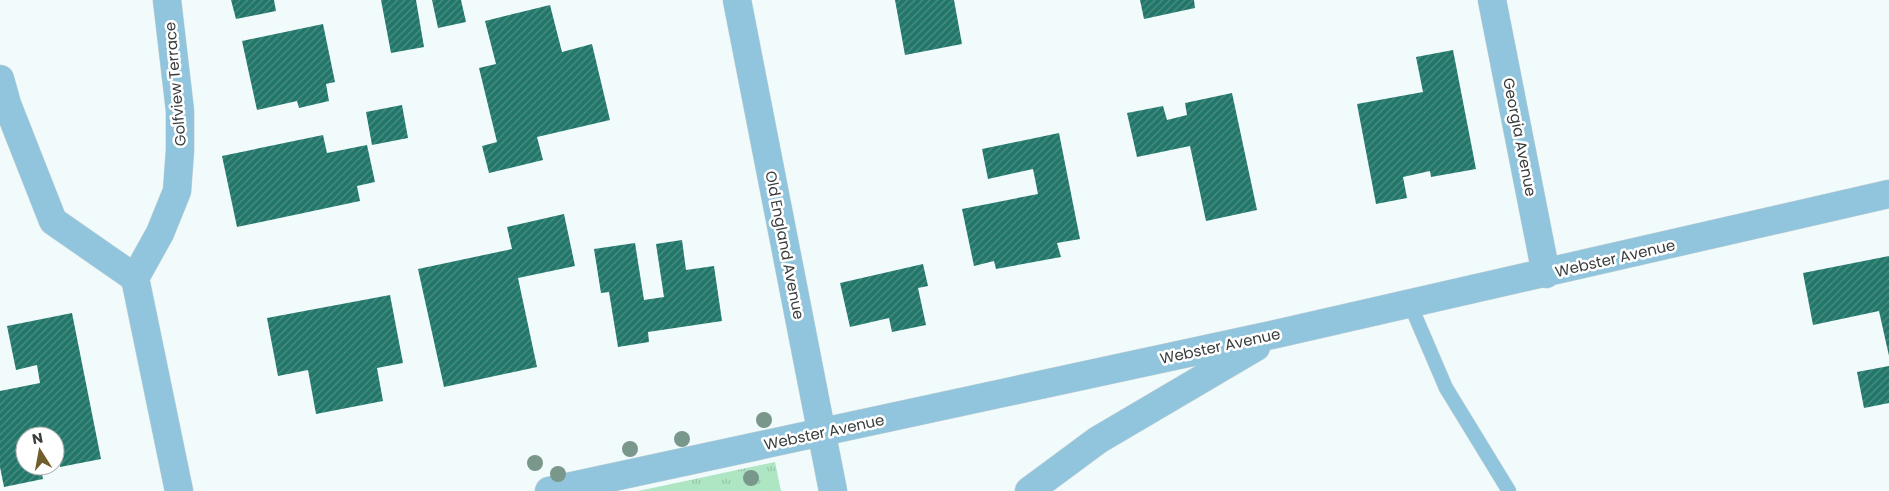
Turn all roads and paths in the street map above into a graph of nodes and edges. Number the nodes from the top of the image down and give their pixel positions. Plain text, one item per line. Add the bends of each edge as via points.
1 (167, 0) edge
2 (737, 0) edge
3 (1492, 0) edge
4 (0, 79) edge
5 (1889, 194) edge
6 (1546, 274) junction
7 (135, 278) junction
8 (1410, 304) junction
9 (1276, 334) junction
10 (822, 432) junction
11 (179, 491) edge
12 (549, 491) edge
13 (833, 491) edge
14 (1029, 491) edge
15 (1509, 491) edge

1 - 7 street, Golfview Terrace via 180,110 177,191 160,233
2 - 10 street, Old England Avenue
3 - 6 street, Georgia Avenue
4 - 7 street via 53,221
5 - 6 street, Webster Avenue
6 - 8 street, Webster Avenue
7 - 11 street
8 - 9 street, Webster Avenue
8 - 15 lane via 1446,388
9 - 10 street, Webster Avenue
9 - 14 street via 1098,440
10 - 12 street, Webster Avenue
10 - 13 street, Old England Avenue

